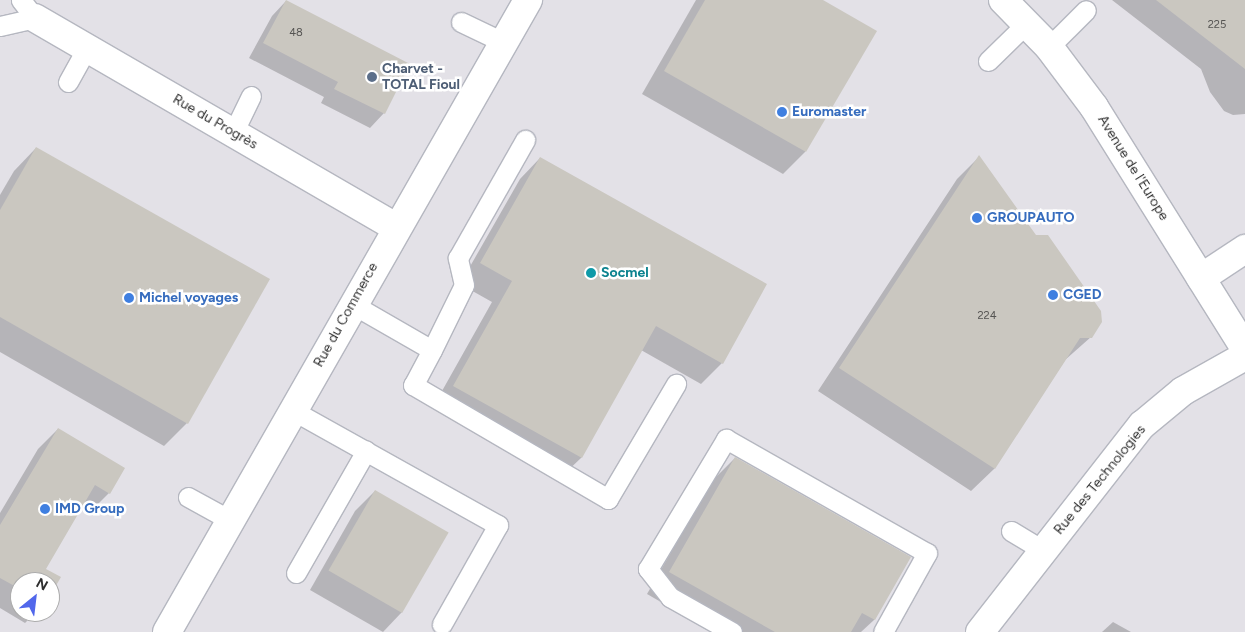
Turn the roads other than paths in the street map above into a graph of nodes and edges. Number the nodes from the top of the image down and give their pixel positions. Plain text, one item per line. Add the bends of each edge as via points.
1 (528, 0) edge
2 (1003, 0) edge
3 (28, 9) edge
4 (1086, 10) dead end
5 (461, 22) dead end
6 (1027, 23) junction
7 (0, 26) edge
8 (503, 42) junction
9 (1049, 47) junction
10 (87, 48) junction
11 (988, 61) dead end
12 (68, 82) dead end
13 (252, 96) dead end
14 (233, 133) junction
15 (525, 140) dead end
16 (395, 227) junction
17 (1245, 249) edge
18 (1201, 278) junction
19 (352, 304) junction
20 (1245, 349) edge
21 (432, 350) junction
22 (1245, 356) edge
23 (676, 384) dead end
24 (292, 410) junction
25 (366, 451) junction
26 (188, 497) dead end
27 (230, 520) junction
28 (1011, 531) dead end
29 (1044, 551) junction
30 (296, 573) dead end
31 (442, 624) dead end
32 (167, 632) edge
33 (732, 632) edge
34 (883, 632) edge
35 (980, 632) edge

1 - 8 street, Rue du Commerce
2 - 6 street, Avenue de l'Europe
3 - 7 lane
3 - 10 street, Rue du Progrès
4 - 9 lane
5 - 8 lane
6 - 9 street, Avenue de l'Europe
6 - 11 lane
8 - 16 street, Rue du Commerce
9 - 18 street, Avenue de l'Europe via 1119,145
10 - 12 lane
10 - 14 street, Rue du Progrès
13 - 14 lane
14 - 16 street, Rue du Progrès
15 - 21 lane via 458,258 464,285
16 - 19 street, Rue du Commerce
17 - 18 street
18 - 20 street, Avenue de l'Europe
19 - 21 lane
19 - 24 street, Rue du Commerce
21 - 23 lane via 413,385 608,500
22 - 29 street, Rue des Technologies via 1183,391 1142,425
24 - 25 lane
24 - 27 street, Rue du Commerce
25 - 30 lane
25 - 31 lane via 498,525
26 - 27 lane
27 - 32 street, Rue du Commerce
28 - 29 lane
29 - 35 street, Rue des Technologies
33 - 34 lane via 670,597 648,569 726,439 927,553

